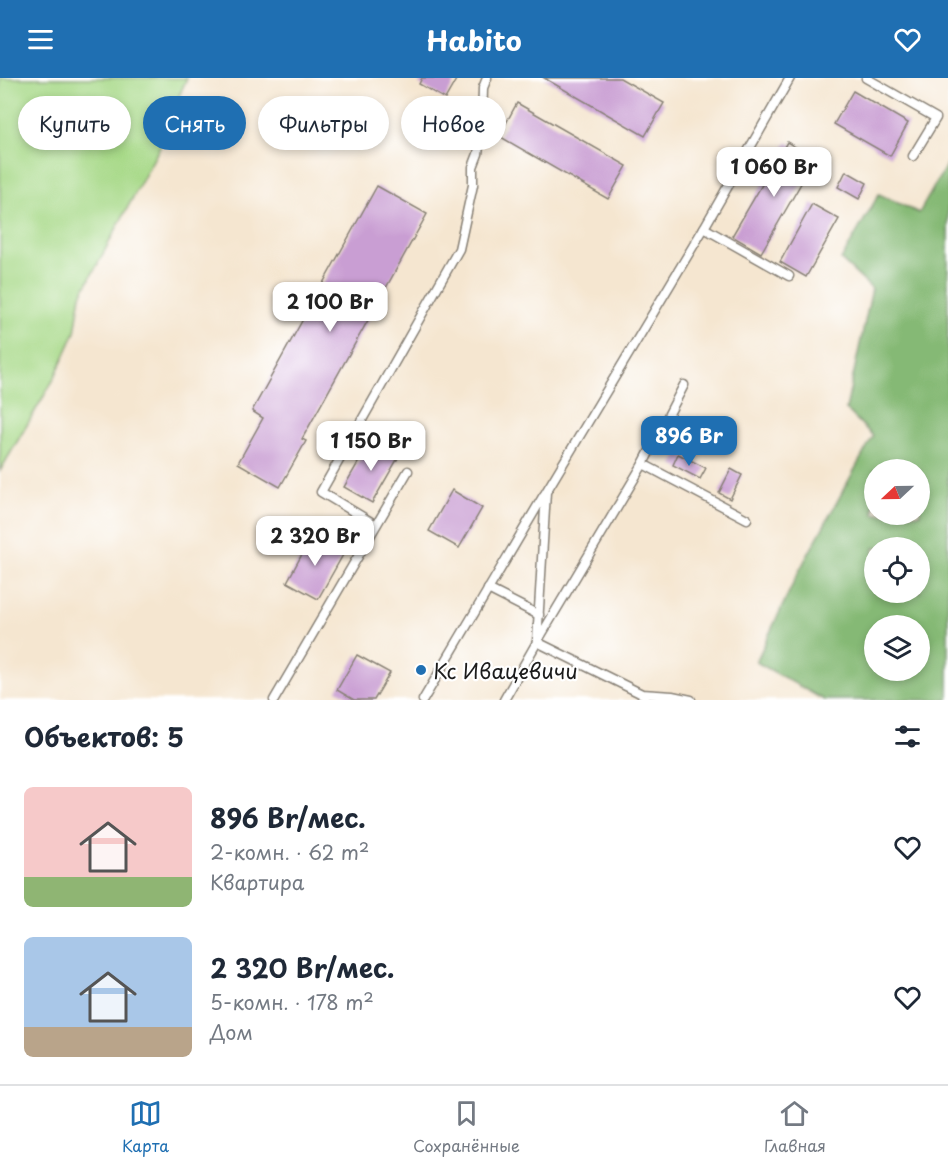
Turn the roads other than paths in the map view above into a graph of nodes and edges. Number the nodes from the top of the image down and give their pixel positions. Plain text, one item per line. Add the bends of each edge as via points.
1 (487, 78) edge
2 (790, 78) edge
3 (866, 78) edge
4 (913, 156) dead end
5 (704, 228) junction
6 (789, 276) dead end
7 (684, 385) dead end
8 (643, 464) junction
9 (408, 471) dead end
10 (546, 492) junction
11 (747, 519) dead end
12 (376, 525) junction
13 (488, 590) junction
14 (539, 615) junction
15 (537, 642) junction
16 (274, 700) edge
17 (423, 700) edge
18 (504, 700) edge
19 (691, 700) edge

1 - 12 lane via 473,185 459,249 321,492
2 - 5 lane
3 - 4 lane via 936,118
5 - 6 lane
5 - 10 lane
7 - 8 lane
8 - 11 lane
8 - 15 lane
9 - 12 lane
10 - 13 lane
10 - 14 lane
12 - 16 lane
13 - 14 lane
13 - 17 lane
14 - 15 lane
15 - 18 lane
15 - 19 lane via 642,694

